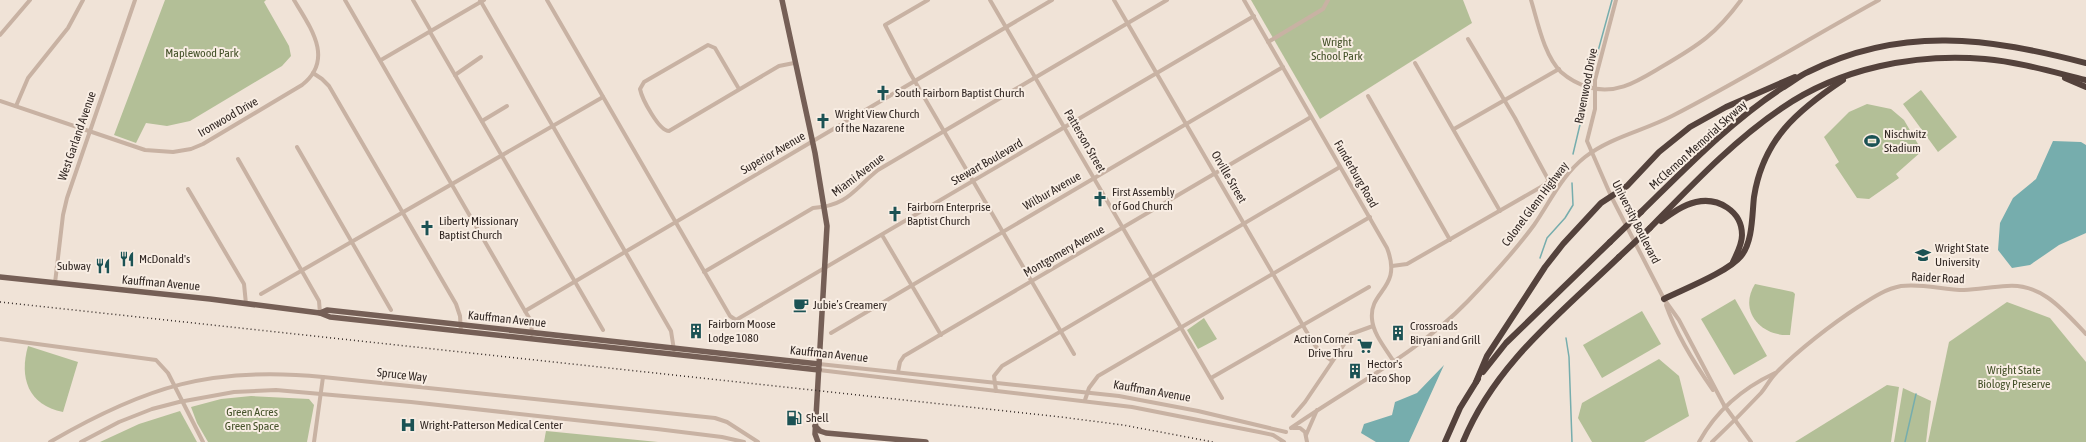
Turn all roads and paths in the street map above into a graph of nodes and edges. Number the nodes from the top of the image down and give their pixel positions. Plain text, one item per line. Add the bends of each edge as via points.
1 (30, 0) edge
2 (83, 0) edge
3 (135, 0) edge
4 (294, 0) edge
5 (346, 0) edge
6 (413, 0) edge
7 (547, 0) edge
8 (782, 0) edge
9 (928, 0) edge
10 (990, 0) edge
11 (1052, 0) edge
12 (1114, 0) edge
13 (1167, 0) edge
14 (1244, 0) edge
15 (1328, 0) edge
16 (1531, 0) edge
17 (1616, 0) edge
18 (1741, 0) edge
19 (1879, 0) edge
20 (482, 1) edge
21 (1254, 16) junction
22 (1128, 23) junction
23 (1006, 27) junction
24 (430, 31) junction
25 (0, 35) edge
26 (1468, 39) dead end
27 (1268, 42) junction
28 (481, 57) dead end
29 (381, 60) junction
30 (794, 63) junction
31 (1416, 63) dead end
32 (2086, 63) edge
33 (1283, 67) junction
34 (1558, 69) junction
35 (1807, 72) junction
36 (1157, 73) junction
37 (2054, 73) junction
38 (313, 74) junction
39 (455, 75) junction
40 (1849, 76) junction
41 (1036, 77) junction
42 (2086, 80) edge
43 (915, 81) junction
44 (2086, 87) edge
45 (739, 89) junction
46 (1595, 89) junction
47 (1368, 96) dead end
48 (603, 97) junction
49 (1505, 100) junction
50 (0, 101) edge
51 (16, 106) junction
52 (507, 106) dead end
53 (1311, 117) junction
54 (482, 120) junction
55 (1186, 123) junction
56 (553, 126) junction
57 (1065, 127) junction
58 (1454, 130) junction
59 (90, 131) junction
60 (944, 131) junction
61 (813, 142) junction
62 (297, 147) dead end
63 (1591, 153) junction
64 (502, 155) junction
65 (238, 159) dead end
66 (1340, 167) junction
67 (1216, 173) junction
68 (1094, 177) junction
69 (974, 181) junction
70 (452, 183) junction
71 (188, 189) dead end
72 (1610, 196) junction
73 (824, 208) junction
74 (1500, 211) junction
75 (402, 212) junction
76 (1370, 218) junction
77 (676, 222) junction
78 (1245, 224) junction
79 (1124, 227) junction
80 (1650, 228) junction
81 (1003, 231) junction
82 (882, 235) junction
83 (1450, 240) junction
84 (352, 241) junction
85 (625, 252) junction
86 (1734, 262) junction
87 (1392, 266) junction
88 (825, 268) junction
89 (301, 270) junction
90 (704, 272) junction
91 (1273, 274) junction
92 (0, 277) edge
93 (1153, 278) junction
94 (575, 281) junction
95 (1033, 281) junction
96 (55, 283) junction
97 (911, 285) junction
98 (1369, 287) dead end
99 (261, 294) dead end
100 (1664, 299) junction
101 (246, 304) junction
102 (390, 310) dead end
103 (525, 311) junction
104 (320, 313) junction
105 (1302, 324) junction
106 (461, 325) junction
107 (1373, 326) junction
108 (1182, 328) junction
109 (603, 330) dead end
110 (1062, 331) junction
111 (461, 332) junction
112 (532, 333) junction
113 (830, 333) dead end
114 (2086, 334) edge
115 (941, 335) junction
116 (0, 339) edge
117 (532, 340) junction
118 (675, 348) junction
119 (1074, 354) dead end
120 (674, 356) junction
121 (1332, 360) junction
122 (1394, 362) junction
123 (819, 367) junction
124 (898, 372) junction
125 (1776, 373) junction
126 (323, 377) junction
127 (1211, 378) junction
128 (994, 381) junction
129 (1476, 382) junction
130 (174, 385) junction
131 (996, 391) junction
132 (321, 393) junction
133 (1087, 393) junction
134 (1222, 398) dead end
135 (1085, 400) junction
136 (182, 401) junction
137 (1725, 407) junction
138 (1317, 410) junction
139 (1293, 416) dead end
140 (1735, 421) junction
141 (815, 426) junction
142 (1291, 428) junction
143 (1286, 432) junction
144 (1306, 435) junction
145 (59, 437) junction
146 (50, 442) edge
147 (55, 442) edge
148 (81, 442) edge
149 (203, 442) edge
150 (314, 442) edge
151 (744, 442) edge
152 (758, 442) edge
153 (818, 442) edge
154 (926, 442) edge
155 (1284, 442) edge
156 (1308, 442) edge
157 (1444, 442) edge
158 (1463, 442) edge
159 (1699, 442) edge
160 (1712, 442) edge
161 (1751, 442) edge

1 - 25 street
2 - 51 street via 68,28 28,78
3 - 59 street, West Garland Avenue
4 - 38 street via 317,44 318,60
5 - 29 street
6 - 24 street
7 - 48 street
8 - 30 main road
9 - 43 street via 885,25
10 - 23 street, Patterson Street
11 - 23 street, Superior Avenue
12 - 22 street, Orville Street
13 - 22 street, Miami Avenue
14 - 21 street, Funderburg Road
15 - 27 street via 1323,9
16 - 34 street via 1547,48
17 - 46 street, Ravenwood Drive via 1595,80
18 - 46 street via 1718,29 1697,46 1628,86 1611,90
19 - 63 street, Colonel Glenn Highway via 1670,117 1612,141
20 - 24 street
20 - 56 street
21 - 27 street, Funderburg Road
21 - 36 street, Stewart Boulevard
22 - 36 street, Orville Street
22 - 41 street, Miami Avenue
23 - 41 street, Patterson Street
23 - 43 street, Superior Avenue
24 - 29 street
24 - 39 street
26 - 49 street
27 - 33 street, Funderburg Road
28 - 39 street
29 - 70 street
30 - 45 street via 778,66
30 - 61 main road
31 - 58 street
32 - 35 highway, McClernon Memorial Skyway via 2003,44 1939,40 1894,44 1867,50
33 - 53 street, Funderburg Road
33 - 55 street, Wilbur Avenue
34 - 46 street via 1574,81
34 - 49 street
35 - 72 highway via 1763,89 1690,126 1659,152 1626,186
35 - 129 highway, McClernon Memorial Skyway, bridge via 1736,122 1506,343
36 - 55 street, Orville Street
36 - 57 street, Stewart Boulevard
37 - 40 highway, McClernon Memorial Skyway via 1985,59 1951,58 1897,63
37 - 42 highway, McClernon Memorial Skyway
37 - 44 highway
38 - 59 street, Ironwood Drive via 302,85 210,141 191,149 173,152 153,151
38 - 75 street via 329,86
39 - 54 street
40 - 80 highway, McClernon Memorial Skyway via 1816,88 1762,122
40 - 86 highway via 1804,107 1774,143 1756,186 1746,249
41 - 57 street, Patterson Street
41 - 60 street, Miami Avenue
43 - 60 street
43 - 61 street, Superior Avenue
45 - 45 street via 715,48 710,45 641,86 643,98 661,128 667,131
46 - 63 street, Ravenwood Drive via 1595,108 1587,136
47 - 83 street
48 - 56 street
48 - 77 street
49 - 58 street
49 - 74 street via 1549,178 1545,185
50 - 51 street, Ironwood Drive
51 - 59 street, Ironwood Drive
52 - 54 street
53 - 66 street, Funderburg Road
53 - 67 street, Montgomery Avenue
54 - 64 street
55 - 67 street, Orville Street
55 - 68 street, Wilbur Avenue
56 - 64 street
56 - 85 street
57 - 68 street, Patterson Street
57 - 69 street, Stewart Boulevard
58 - 74 street
59 - 96 street, West Garland Avenue via 64,207
60 - 69 street
60 - 73 street, Miami Avenue via 878,170 849,196 831,207
61 - 73 main road
61 - 77 street, Superior Avenue
62 - 84 street
63 - 72 street, University Boulevard
63 - 122 street, Colonel Glenn Highway via 1575,167 1556,190 1533,226 1468,301 1439,328
64 - 70 street
64 - 94 street
65 - 89 street
66 - 76 street, Funderburg Road
66 - 78 street
67 - 78 street, Orville Street
67 - 79 street, Montgomery Avenue
68 - 79 street, Patterson Street
68 - 81 street, Wilbur Avenue
69 - 81 street
69 - 82 street, Stewart Boulevard
70 - 75 street
70 - 103 street
71 - 101 street via 244,284
72 - 100 street, University Boulevard
72 - 129 highway via 1563,244 1545,267 1487,356
73 - 88 main road via 827,239
73 - 90 street, Miami Avenue via 813,208
74 - 83 street
75 - 84 street
75 - 106 street via 456,304
76 - 87 street, Funderburg Road via 1387,248
76 - 91 street
77 - 85 street, Superior Avenue
77 - 90 street
78 - 91 street, Orville Street
78 - 93 street
79 - 93 street, Patterson Street
79 - 95 street, Montgomery Avenue
80 - 86 highway via 1691,203 1706,200 1718,202 1732,211 1740,225 1741,244
80 - 158 highway, McClernon Memorial Skyway, bridge via 1550,322 1509,365 1483,402
81 - 95 street
81 - 97 street, Wilbur Avenue
82 - 88 street, Stewart Boulevard
82 - 97 street
83 - 87 street via 1407,264
84 - 89 street
84 - 102 street
85 - 94 street, Superior Avenue
85 - 118 street via 671,331
86 - 100 highway
87 - 107 street via 1392,275 1372,313
88 - 90 street, Stewart Boulevard via 734,320
88 - 123 main road
89 - 99 street
89 - 104 street via 319,301
91 - 105 street, Orville Street
91 - 108 street
92 - 96 main road, Kauffman Avenue
93 - 108 street, Patterson Street
93 - 110 street
94 - 103 street, Superior Avenue
94 - 109 street
95 - 110 street
95 - 115 street, Montgomery Avenue
96 - 101 main road, Kauffman Avenue
97 - 113 street, Wilbur Avenue
97 - 115 street
98 - 105 street
100 - 137 street, University Boulevard via 1679,320
100 - 137 street, University Boulevard via 1673,324 1697,367
101 - 104 main road, Kauffman Avenue
103 - 112 street
104 - 106 main road, Kauffman Avenue via 327,310
104 - 111 main road, Kauffman Avenue via 338,318
105 - 121 street, Orville Street via 1316,348
105 - 127 street
106 - 111 street
106 - 112 main road, Kauffman Avenue
107 - 121 street via 1351,334
107 - 122 street
108 - 127 street, Patterson Street
108 - 133 street via 1098,376
110 - 119 street
110 - 128 street via 999,368
111 - 117 main road, Kauffman Avenue
112 - 117 street
112 - 118 main road, Kauffman Avenue
114 - 125 street, Raider Road via 2053,301 2040,292 2027,288 2007,286 1965,290 1902,286 1880,294 1839,319
115 - 124 street, Montgomery Avenue via 904,356
116 - 130 street via 149,358 164,367
117 - 120 main road, Kauffman Avenue
118 - 120 street
118 - 123 main road, Kauffman Avenue
120 - 123 main road, Kauffman Avenue
121 - 139 street
122 - 138 street, Colonel Glenn Highway
123 - 124 street, Kauffman Avenue
123 - 131 street, Kauffman Avenue
123 - 141 main road
124 - 128 street, Kauffman Avenue
125 - 137 street, Raider Road via 1755,382
125 - 140 street, Raider Road
126 - 130 street, Spruce Way via 275,373 239,374
126 - 132 street
126 - 152 street, Spruce Way via 715,418 727,422
127 - 134 street, Patterson Street
128 - 131 street
128 - 133 street, Kauffman Avenue
129 - 157 highway, McClernon Memorial Skyway
130 - 136 street
130 - 145 street, Spruce Way via 113,407
131 - 135 street, Kauffman Avenue
132 - 136 street via 245,391
132 - 150 street
132 - 151 street via 657,429
133 - 135 street
133 - 143 street, Kauffman Avenue via 1150,401
135 - 155 street, Kauffman Avenue via 1181,415 1273,435
136 - 148 street via 131,417
136 - 149 street
137 - 140 street, University Boulevard
137 - 159 street, Raider Road via 1710,423
138 - 142 street, Colonel Glenn Highway
138 - 144 street
140 - 160 street, Raider Road
140 - 161 street, University Boulevard
141 - 153 main road
141 - 154 main road via 826,433
142 - 143 street, Colonel Glenn Highway
142 - 144 street via 1300,428
143 - 155 street
144 - 156 street
145 - 146 street, Spruce Way
145 - 147 street

